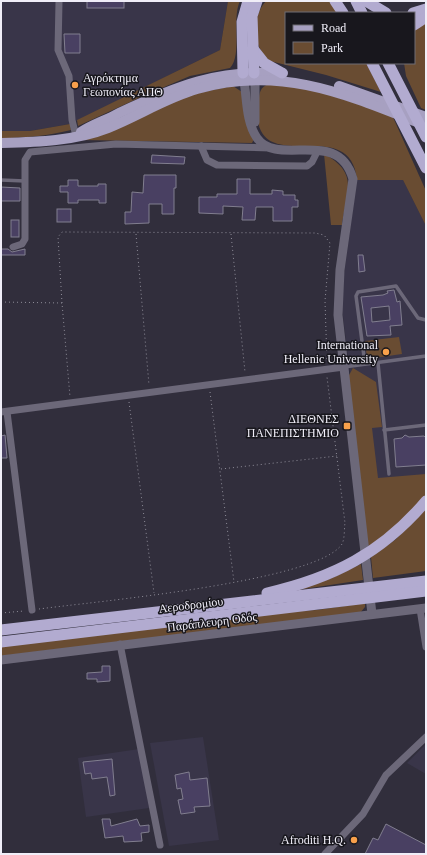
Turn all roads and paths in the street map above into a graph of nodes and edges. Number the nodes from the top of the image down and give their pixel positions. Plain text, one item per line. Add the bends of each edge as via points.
1 (248, 1) edge
2 (257, 1) edge
3 (335, 1) edge
4 (341, 1) edge
5 (356, 1) edge
6 (366, 1) edge
7 (59, 2) dead end
8 (426, 8) edge
9 (342, 12) edge
10 (346, 12) edge
11 (362, 12) edge
12 (384, 12) edge
13 (415, 12) edge
14 (426, 17) edge
15 (415, 24) edge
16 (253, 49) junction
17 (373, 64) edge
18 (389, 64) edge
19 (398, 64) edge
20 (282, 73) junction
21 (243, 77) junction
22 (254, 77) junction
23 (406, 97) junction
24 (376, 103) junction
25 (426, 117) edge
26 (426, 126) edge
27 (76, 136) junction
28 (426, 137) edge
29 (1, 143) edge
30 (201, 146) junction
31 (272, 148) junction
32 (318, 150) junction
33 (426, 168) edge
34 (1, 180) edge
35 (26, 181) junction
36 (230, 233) junction
37 (136, 234) junction
38 (13, 247) dead end
39 (1, 302) edge
40 (62, 304) junction
41 (426, 320) edge
42 (426, 356) edge
43 (378, 363) junction
44 (365, 364) junction
45 (344, 367) junction
46 (327, 369) junction
47 (246, 380) junction
48 (210, 385) junction
49 (150, 392) junction
50 (128, 395) junction
51 (70, 403) junction
52 (4, 412) edge
53 (426, 425) edge
54 (384, 430) junction
55 (338, 456) junction
56 (220, 470) junction
57 (389, 474) dead end
58 (426, 501) edge
59 (426, 581) edge
60 (234, 582) junction
61 (383, 591) junction
62 (426, 591) edge
63 (154, 594) junction
64 (356, 594) junction
65 (426, 597) edge
66 (232, 602) junction
67 (423, 608) edge
68 (32, 610) junction
69 (1, 613) edge
70 (372, 614) junction
71 (1, 630) edge
72 (1, 642) edge
73 (120, 644) junction
74 (426, 647) edge
75 (1, 660) edge
76 (426, 737) edge
77 (160, 845) dead end
78 (325, 854) edge

1 - 21 highway via 242,22
2 - 16 highway via 252,16
3 - 9 highway
4 - 10 highway
5 - 11 highway
6 - 12 highway
7 - 27 street via 58,50 69,76 72,120
8 - 13 highway
14 - 15 highway
16 - 20 highway via 264,63
16 - 22 highway
17 - 33 highway
18 - 23 highway
19 - 23 highway
20 - 22 main road
20 - 24 main road via 325,81
21 - 22 main road
21 - 27 main road via 208,78 175,88
21 - 31 street via 252,127 258,139
22 - 24 main road via 307,84
22 - 31 street via 257,130
23 - 28 highway
24 - 25 main road
24 - 26 main road
27 - 29 main road via 40,142
30 - 31 street
30 - 32 street via 207,160 217,165 307,166
30 - 35 street via 116,144 34,152 26,157
31 - 32 street
32 - 45 street via 325,150 344,162 353,179 338,295
34 - 35 lane
35 - 38 street via 25,238 22,244
36 - 37 path
36 - 46 path via 315,233 328,238 330,243 325,301
36 - 47 path
37 - 40 path via 62,232 58,237
37 - 49 path
39 - 40 path
40 - 51 path
41 - 44 lane via 418,318 396,286 358,292 356,296
42 - 43 lane
43 - 44 lane
43 - 54 lane
44 - 45 lane
45 - 46 street
45 - 70 street
46 - 47 street
46 - 55 path
47 - 48 street
48 - 49 street
48 - 56 path
49 - 50 street
50 - 51 street
50 - 63 path
51 - 52 street
52 - 68 street
53 - 54 lane
54 - 57 lane
55 - 56 path
55 - 60 path via 345,523 342,543 326,556 304,566
56 - 60 path
58 - 66 highway via 402,528 383,544 348,566 310,581
59 - 61 highway
60 - 63 path
61 - 62 highway
61 - 64 highway
61 - 65 highway
63 - 68 path
64 - 66 highway
64 - 72 highway, Αεροδρομίου
66 - 71 highway, Αεροδρομίου
67 - 70 street, Παράπλευρη Οδός
67 - 74 street
68 - 69 path
70 - 73 street, Παράπλευρη Οδός
73 - 75 street, Παράπλευρη Οδός
73 - 77 street
76 - 78 street via 386,775 365,810

